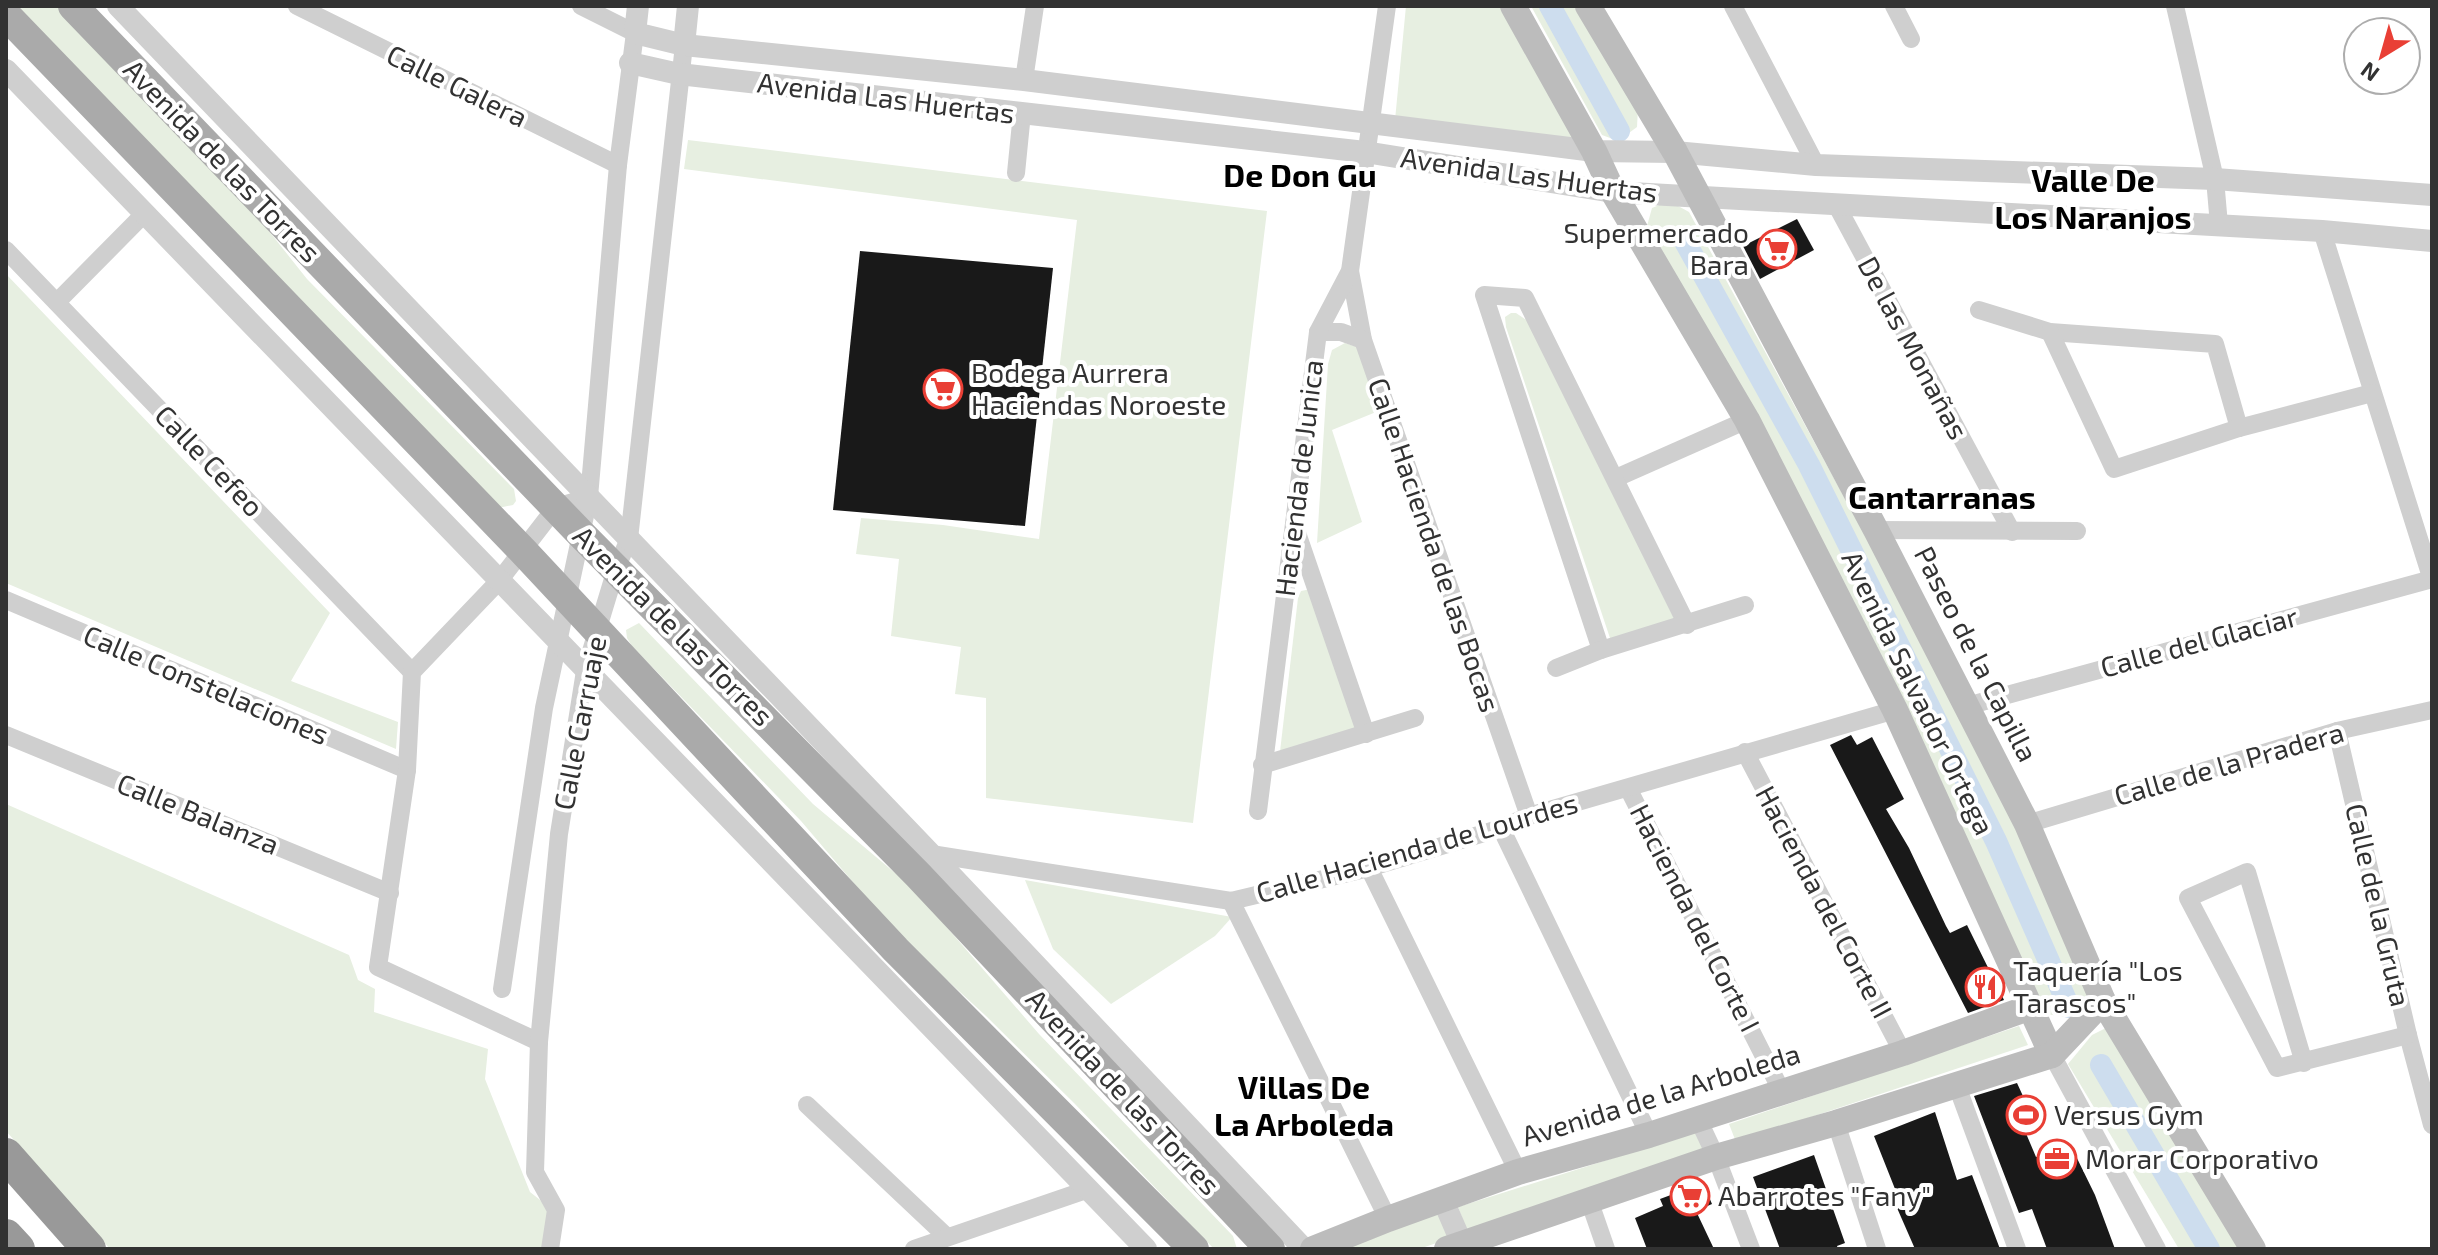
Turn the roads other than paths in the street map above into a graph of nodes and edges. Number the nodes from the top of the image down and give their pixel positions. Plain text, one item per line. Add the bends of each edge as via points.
1 (73, 6) edge
2 (118, 6) edge
3 (297, 6) edge
4 (581, 6) edge
5 (638, 6) edge
6 (688, 6) edge
7 (1035, 6) edge
8 (1387, 6) edge
9 (1513, 6) edge
10 (1588, 6) edge
11 (1733, 6) edge
12 (1894, 6) edge
13 (2175, 6) edge
14 (6, 15) edge
15 (635, 33) junction
16 (1911, 39) dead end
17 (684, 45) junction
18 (630, 63) junction
19 (6, 70) edge
20 (679, 74) junction
21 (1024, 80) junction
22 (1022, 113) junction
23 (1369, 124) junction
24 (1594, 151) junction
25 (1365, 152) junction
26 (1675, 152) junction
27 (618, 165) junction
28 (1816, 165) junction
29 (1016, 173) dead end
30 (2215, 179) junction
31 (1613, 192) junction
32 (2432, 195) edge
33 (1698, 196) junction
34 (1837, 206) junction
35 (145, 213) junction
36 (2219, 225) junction
37 (2322, 231) junction
38 (2432, 241) edge
39 (6, 250) edge
40 (1350, 271) junction
41 (57, 302) junction
42 (1979, 310) dead end
43 (1318, 332) junction
44 (2050, 332) junction
45 (1363, 340) junction
46 (2372, 393) junction
47 (1747, 420) junction
48 (2239, 428) junction
49 (1616, 478) junction
50 (589, 497) junction
51 (556, 507) junction
52 (1293, 524) junction
53 (1876, 530) junction
54 (2077, 531) dead end
55 (2012, 532) junction
56 (581, 534) junction
57 (629, 539) junction
58 (523, 551) junction
59 (616, 569) junction
60 (2432, 579) edge
61 (499, 581) junction
62 (566, 596) junction
63 (6, 600) edge
64 (1745, 605) dead end
65 (1687, 625) junction
66 (597, 629) junction
67 (557, 640) junction
68 (1601, 650) junction
69 (1556, 668) dead end
70 (585, 671) junction
71 (412, 672) junction
72 (1967, 706) junction
73 (1895, 710) junction
74 (2432, 710) edge
75 (1415, 718) dead end
76 (2337, 731) junction
77 (1366, 734) junction
78 (6, 735) edge
79 (1745, 752) junction
80 (1262, 765) junction
81 (407, 770) junction
82 (1628, 788) junction
83 (1258, 811) dead end
84 (1529, 816) junction
85 (2027, 824) junction
86 (1501, 828) junction
87 (931, 854) junction
88 (1369, 868) junction
89 (390, 893) junction
90 (1231, 901) junction
91 (502, 989) dead end
92 (2103, 1001) junction
93 (2031, 1007) junction
94 (2408, 1035) junction
95 (539, 1042) junction
96 (1903, 1053) junction
97 (2052, 1055) junction
98 (2304, 1063) junction
99 (1957, 1086) junction
100 (1782, 1092) junction
101 (807, 1105) dead end
102 (1698, 1119) junction
103 (1836, 1123) junction
104 (2432, 1125) edge
105 (1649, 1135) junction
106 (6, 1155) edge
107 (1716, 1157) junction
108 (1518, 1172) junction
109 (1089, 1189) junction
110 (1443, 1200) junction
111 (1589, 1200) junction
112 (1388, 1219) junction
113 (6, 1236) edge
114 (947, 1237) junction
115 (1454, 1246) edge
116 (18, 1249) edge
117 (89, 1249) edge
118 (550, 1249) edge
119 (914, 1249) edge
120 (1146, 1249) edge
121 (1194, 1249) edge
122 (1270, 1249) edge
123 (1304, 1249) edge
124 (1313, 1249) edge
125 (1606, 1249) edge
126 (1751, 1249) edge
127 (1877, 1249) edge
128 (2017, 1249) edge
129 (2157, 1249) edge
130 (2253, 1249) edge

1 - 51 main road, Avenida de las Torres
2 - 50 street, Avenida de las Torres
3 - 27 street, Calle Galera
4 - 15 street
5 - 15 street, Calle Carruaje
6 - 17 street, Calle Carruaje
7 - 21 street
8 - 23 street, Hacienda de Junica
9 - 24 main road, Avenida Salvador Ortega
10 - 26 main road, Paseo de la Capilla
11 - 28 street
12 - 16 street
13 - 30 street
14 - 58 main road, Avenida de las Torres
15 - 17 street, Avenida Las Huertas
15 - 18 street, Calle Carruaje
17 - 20 street, Calle Carruaje
17 - 21 street, Avenida Las Huertas
18 - 20 street, Avenida Las Huertas
18 - 27 street, Calle Carruaje
19 - 35 street
20 - 22 street, Avenida Las Huertas
20 - 57 street, Calle Carruaje
21 - 23 street, Avenida Las Huertas
22 - 25 street, Avenida Las Huertas
22 - 29 street
23 - 24 street, Avenida Las Huertas
23 - 25 street, Hacienda de Junica
24 - 26 street, Avenida Las Huertas
24 - 31 main road, Avenida Salvador Ortega
25 - 31 street, Avenida Las Huertas
25 - 40 street, Hacienda de Junica
26 - 28 street, Avenida Las Huertas
26 - 33 main road, Paseo de la Capilla
27 - 50 street, Calle Carruaje
28 - 30 street, Avenida Las Huertas
30 - 32 street, Avenida Las Huertas
30 - 36 street
31 - 33 street, Avenida Las Huertas
31 - 47 main road, Avenida Salvador Ortega
33 - 34 street, Avenida Las Huertas
33 - 53 main road, Paseo de la Capilla
34 - 36 street, Avenida Las Huertas
34 - 55 street, De las Monañas
35 - 41 street
35 - 61 street
36 - 37 street, Avenida Las Huertas
37 - 38 street, Avenida Las Huertas
37 - 46 street
39 - 41 street, Calle Cefeo
40 - 43 street, Hacienda de Junica
40 - 45 street, Calle Hacienda de las Bocas
41 - 71 street, Calle Cefeo
42 - 44 street
43 - 45 street via 1341,332
43 - 52 street, Hacienda de Junica
44 - 48 street via 2215,344
44 - 48 street via 2114,469
45 - 84 street, Calle Hacienda de las Bocas
46 - 48 street
46 - 60 street
47 - 49 street
47 - 73 main road, Avenida Salvador Ortega
49 - 65 street
49 - 68 street via 1525,298 1484,295
50 - 51 street
50 - 56 street, Calle Carruaje
50 - 57 street, Avenida de las Torres
51 - 56 main road, Avenida de las Torres
51 - 58 street
52 - 77 street
52 - 80 street, Hacienda de Junica
53 - 55 street
53 - 72 main road, Paseo de la Capilla
54 - 55 street
56 - 59 main road, Avenida de las Torres
56 - 62 street, Calle Carruaje
57 - 59 street, Calle Carruaje
57 - 87 street, Avenida de las Torres
58 - 61 street
58 - 62 main road, Avenida de las Torres
59 - 66 street, Calle Carruaje
59 - 122 main road, Avenida de las Torres via 929,886
60 - 72 street, Calle del Glaciar
61 - 67 street
61 - 71 street
62 - 66 main road, Avenida de las Torres
62 - 67 street, Calle Carruaje
63 - 81 street, Calle Constelaciones
64 - 65 street
65 - 68 street
66 - 70 street, Calle Carruaje
66 - 121 main road, Avenida de las Torres via 896,950
67 - 70 street
67 - 91 street, Calle Carruaje
68 - 69 street
70 - 95 street, Calle Carruaje via 559,834
70 - 109 street
71 - 81 street
72 - 85 main road, Paseo de la Capilla
73 - 79 street, Calle Hacienda de Lourdes
73 - 93 main road, Avenida Salvador Ortega
74 - 76 street, Calle de la Pradera
75 - 77 street
76 - 85 street, Calle de la Pradera
76 - 94 street, Calle de la Gruta
77 - 80 street
78 - 89 street, Calle Balanza
79 - 82 street, Calle Hacienda de Lourdes
79 - 96 street, Hacienda del Corte II
80 - 83 street, Hacienda de Junica
81 - 89 street
82 - 84 street, Calle Hacienda de Lourdes
82 - 100 street, Hacienda del Corte I
84 - 86 street, Calle Hacienda de Lourdes
85 - 92 main road, Paseo de la Capilla
86 - 88 street, Calle Hacienda de Lourdes
86 - 105 street
87 - 90 street, Calle Hacienda de Lourdes
87 - 123 street, Avenida de las Torres
88 - 90 street, Calle Hacienda de Lourdes
88 - 108 street
89 - 95 street via 378,967
90 - 112 street
92 - 97 main road
92 - 130 main road, Paseo de la Capilla
93 - 96 main road, Avenida de la Arboleda
93 - 97 main road, Avenida Salvador Ortega
94 - 98 street
94 - 104 street, Calle de la Gruta
95 - 118 street, Calle Carruaje via 535,1172 556,1210
96 - 100 main road, Avenida de la Arboleda
97 - 99 main road
97 - 129 street, Avenida Salvador Ortega
98 - 98 street via 2277,1068 2188,898 2247,872
99 - 103 main road
99 - 128 street
100 - 102 main road, Avenida de la Arboleda
101 - 114 street
102 - 105 main road, Avenida de la Arboleda
102 - 107 street
103 - 107 main road
103 - 127 street
105 - 108 main road, Avenida de la Arboleda
106 - 117 highway
107 - 111 main road
107 - 126 street
108 - 110 main road, Avenida de la Arboleda
109 - 114 street
109 - 120 street
110 - 112 main road, Avenida de la Arboleda
110 - 115 street
111 - 115 main road
111 - 125 street
112 - 124 main road, Avenida de la Arboleda
113 - 116 highway
114 - 119 street

